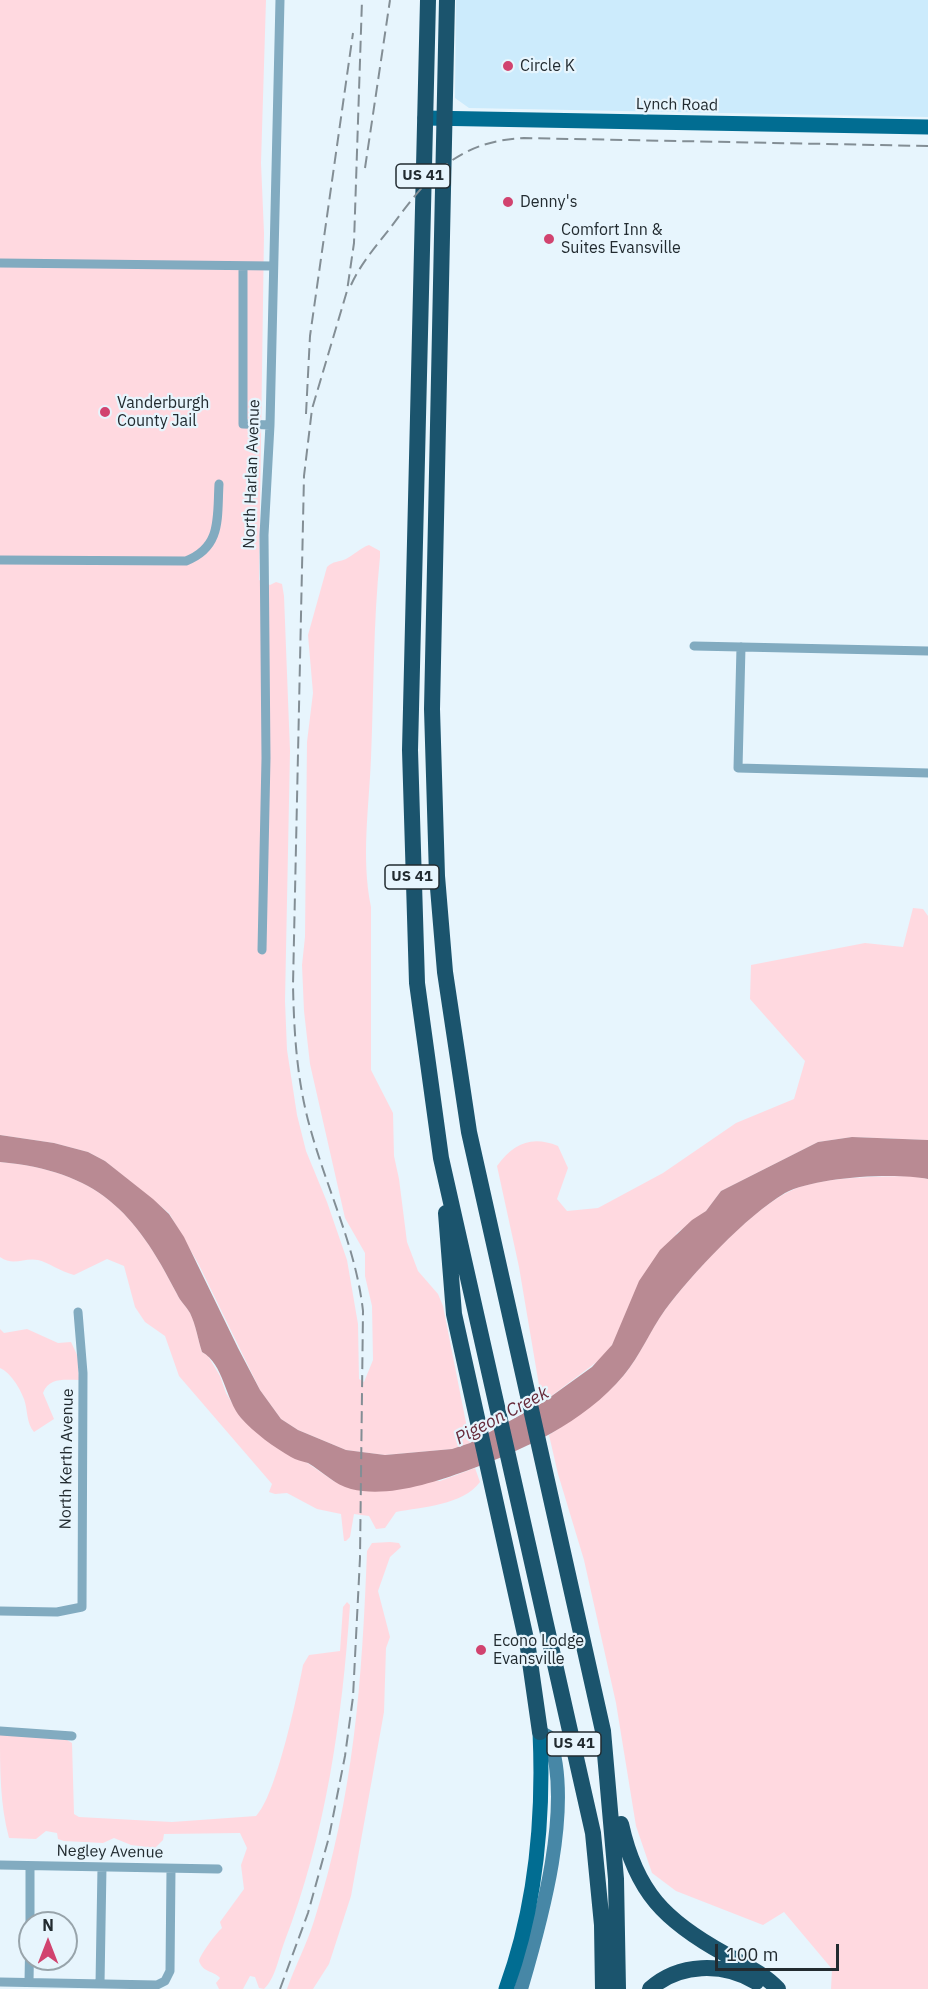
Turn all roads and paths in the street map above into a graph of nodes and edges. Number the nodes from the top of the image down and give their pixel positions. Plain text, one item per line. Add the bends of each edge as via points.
1 (280, 0) edge
2 (428, 0) edge
3 (447, 0) edge
4 (425, 118) junction
5 (445, 118) junction
6 (928, 127) edge
7 (0, 263) edge
8 (243, 266) junction
9 (273, 266) junction
10 (270, 424) junction
11 (219, 484) dead end
12 (0, 560) edge
13 (694, 646) dead end
14 (741, 647) junction
15 (928, 651) edge
16 (928, 773) edge
17 (262, 950) dead end
18 (441, 1158) junction
19 (78, 1312) dead end
20 (0, 1611) edge
21 (0, 1731) edge
22 (540, 1732) junction
23 (72, 1736) dead end
24 (609, 1772) junction
25 (0, 1865) edge
26 (30, 1866) junction
27 (102, 1867) junction
28 (171, 1869) junction
29 (218, 1869) dead end
30 (30, 1911) edge
31 (29, 1971) edge
32 (0, 1982) edge
33 (29, 1982) junction
34 (100, 1984) junction
35 (506, 1989) edge
36 (521, 1989) edge
37 (603, 1989) edge
38 (618, 1989) edge
39 (650, 1989) edge
40 (764, 1989) edge
41 (778, 1989) edge

1 - 9 street, North Harlan Avenue
2 - 4 highway, US 41
3 - 5 highway, US 41
4 - 5 main road, Lynch Road
4 - 18 highway, US 41 via 411,817 417,983
5 - 6 main road, Lynch Road
5 - 24 highway, US 41 via 432,709 435,847 446,972 461,1084 481,1186 594,1683
7 - 8 street
8 - 9 street
8 - 10 street via 243,424
9 - 10 street, North Harlan Avenue
10 - 17 street, North Harlan Avenue via 264,535 266,758
11 - 12 street via 217,530 201,555 186,561
13 - 14 street
14 - 15 street
14 - 16 street via 738,768
18 - 22 highway via 454,1314 528,1648
18 - 37 highway, US 41 via 592,1833 602,1925
19 - 20 street, North Kerth Avenue via 84,1373 81,1606 57,1612
21 - 23 street
22 - 35 main road via 541,1801 536,1866
22 - 36 street via 549,1737 553,1751 556,1813 546,1893
24 - 38 highway, US 41 via 617,1888
24 - 41 highway via 631,1861 658,1907 690,1934 753,1968
25 - 26 street, Negley Avenue
26 - 27 street, Negley Avenue
26 - 30 street
27 - 28 street, Negley Avenue
27 - 34 street
28 - 29 street, Negley Avenue
28 - 34 street via 170,1971 166,1978 157,1985
31 - 33 street
32 - 33 street
33 - 34 street
39 - 40 highway via 674,1974 703,1968 741,1974

